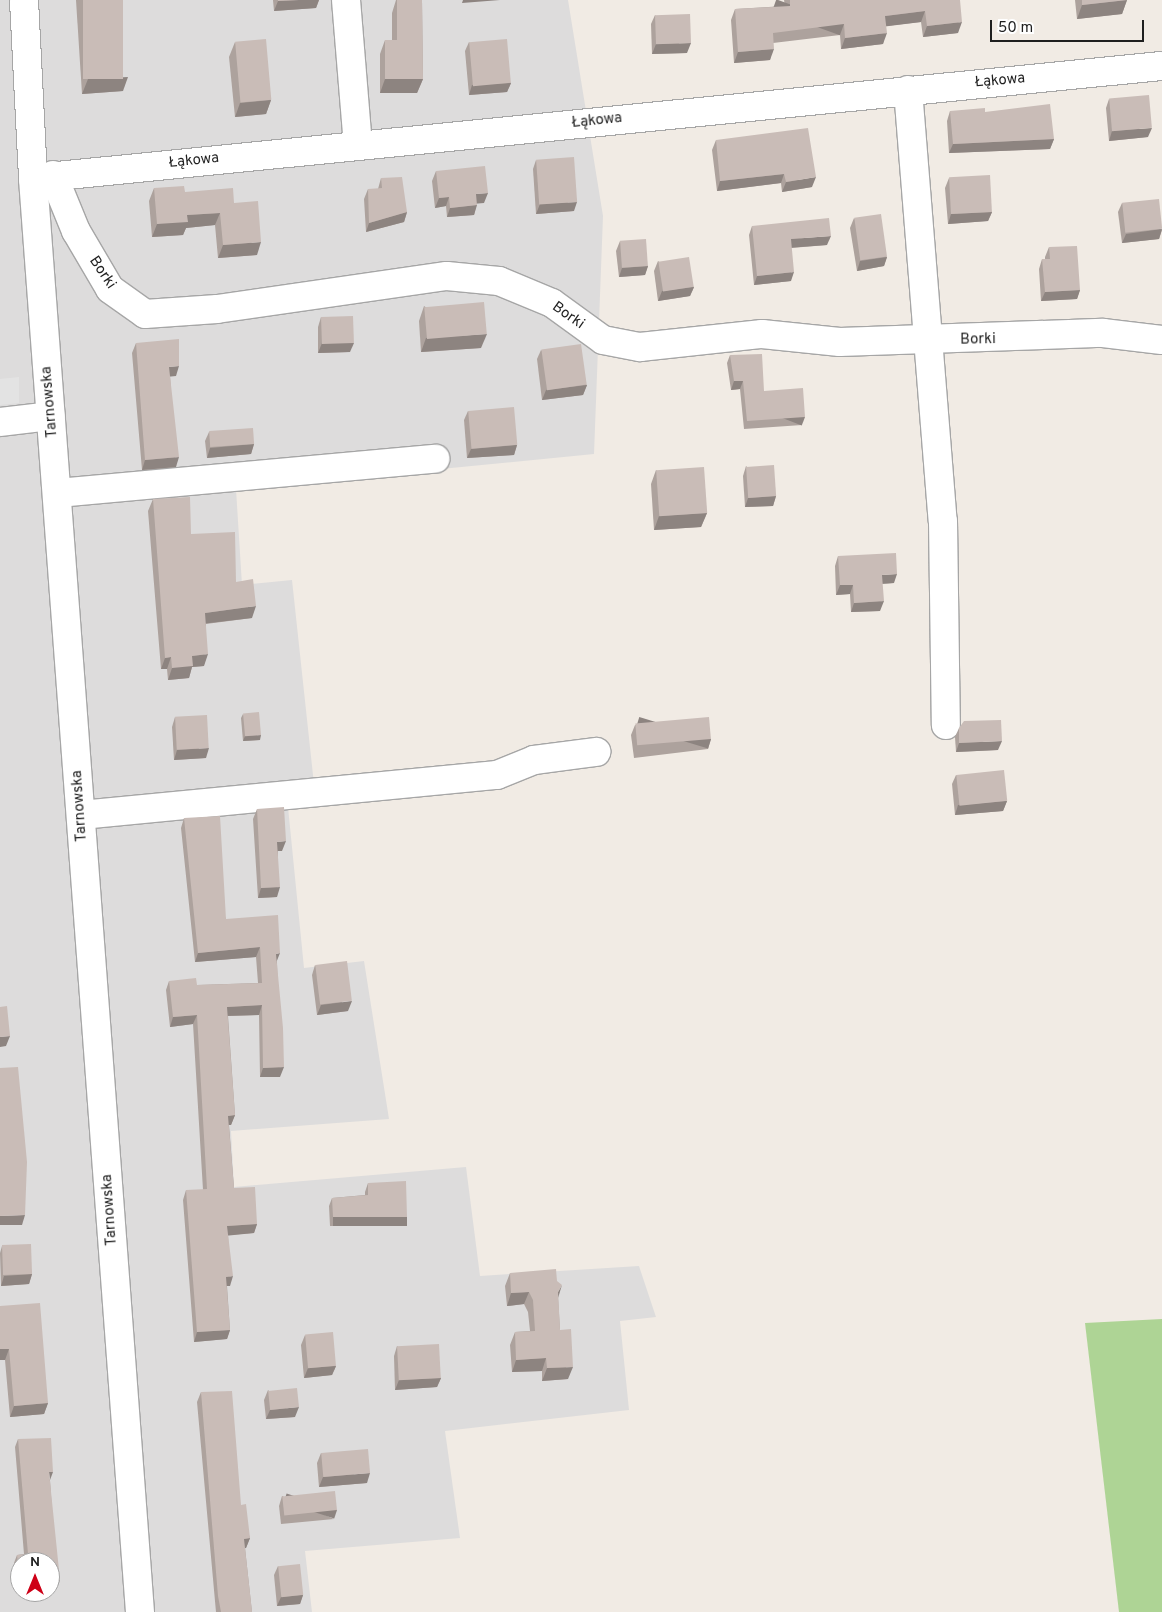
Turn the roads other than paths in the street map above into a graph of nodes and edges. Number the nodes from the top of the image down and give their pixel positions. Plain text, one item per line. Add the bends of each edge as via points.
1 (24, 0) edge
2 (346, 0) edge
3 (1162, 66) edge
4 (908, 90) junction
5 (358, 145) junction
6 (43, 177) junction
7 (1162, 340) edge
8 (926, 342) junction
9 (51, 416) junction
10 (0, 422) edge
11 (435, 459) dead end
12 (58, 494) junction
13 (946, 724) dead end
14 (596, 752) dead end
15 (81, 815) junction
16 (140, 1612) edge

1 - 6 street, Tarnowska
2 - 5 street
3 - 4 street, Łąkowa
4 - 5 street, Łąkowa
4 - 8 street
5 - 6 street, Łąkowa
6 - 8 street, Borki via 110,289 145,314 217,309 447,276 499,281 552,303 602,340 640,347 762,334 840,342
6 - 9 street, Tarnowska
7 - 8 street, Borki via 1103,333
8 - 13 street via 942,521
9 - 10 street
9 - 12 street, Tarnowska
11 - 12 street
12 - 15 street, Tarnowska
14 - 15 street via 534,760 497,775
15 - 16 street, Tarnowska

